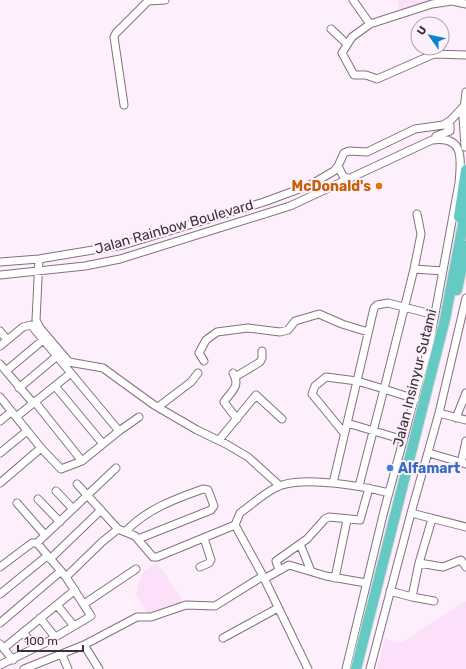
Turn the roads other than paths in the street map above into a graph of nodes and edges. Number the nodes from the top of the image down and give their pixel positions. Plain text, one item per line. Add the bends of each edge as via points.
1 (165, 0) edge
2 (353, 0) edge
3 (466, 4) edge
4 (370, 24) junction
5 (331, 29) dead end
6 (347, 44) junction
7 (466, 55) edge
8 (466, 92) edge
9 (124, 105) dead end
10 (464, 106) junction
11 (443, 125) junction
12 (444, 134) junction
13 (418, 145) junction
14 (465, 148) edge
15 (338, 166) junction
16 (466, 170) edge
17 (349, 179) junction
18 (466, 209) edge
19 (417, 214) dead end
20 (466, 246) edge
21 (39, 259) junction
22 (0, 262) edge
23 (414, 269) junction
24 (39, 271) junction
25 (443, 272) junction
26 (0, 275) edge
27 (466, 298) edge
28 (404, 307) junction
29 (440, 317) junction
30 (0, 331) edge
31 (368, 332) junction
32 (7, 340) junction
33 (43, 340) junction
34 (0, 346) edge
35 (262, 351) dead end
36 (57, 356) junction
37 (204, 361) dead end
38 (0, 364) edge
39 (6, 371) junction
40 (198, 373) dead end
41 (72, 375) junction
42 (357, 381) junction
43 (55, 386) junction
44 (20, 388) junction
45 (384, 389) junction
46 (466, 393) edge
47 (0, 397) edge
48 (415, 399) junction
49 (34, 402) junction
50 (158, 407) junction
51 (439, 413) junction
52 (14, 414) junction
53 (139, 417) dead end
54 (237, 418) junction
55 (456, 418) junction
56 (282, 419) dead end
57 (0, 420) edge
58 (466, 420) edge
59 (347, 423) junction
60 (374, 430) junction
61 (27, 431) junction
62 (118, 431) junction
63 (344, 433) junction
64 (219, 440) junction
65 (404, 440) junction
66 (466, 441) edge
67 (103, 444) junction
68 (41, 448) junction
69 (0, 453) edge
70 (429, 453) junction
71 (82, 461) junction
72 (464, 463) edge
73 (116, 468) dead end
74 (0, 483) edge
75 (333, 483) junction
76 (76, 484) dead end
77 (280, 486) junction
78 (359, 486) junction
79 (369, 488) junction
80 (56, 491) dead end
81 (389, 493) junction
82 (87, 495) junction
83 (38, 499) dead end
84 (17, 503) dead end
85 (73, 509) junction
86 (101, 510) junction
87 (410, 513) junction
88 (432, 518) junction
89 (348, 520) junction
90 (60, 522) junction
91 (235, 525) junction
92 (466, 527) edge
93 (118, 529) junction
94 (126, 532) junction
95 (45, 535) junction
96 (204, 538) junction
97 (138, 539) junction
98 (37, 543) junction
99 (300, 544) junction
100 (49, 558) junction
101 (419, 563) junction
102 (0, 567) edge
103 (200, 567) dead end
104 (466, 567) edge
105 (136, 569) dead end
106 (279, 570) junction
107 (311, 571) junction
108 (64, 574) junction
109 (263, 578) junction
110 (335, 578) junction
111 (366, 583) junction
112 (75, 590) junction
113 (390, 591) junction
114 (0, 594) edge
115 (412, 597) junction
116 (434, 600) dead end
117 (84, 604) junction
118 (57, 605) junction
119 (278, 608) junction
120 (40, 618) junction
121 (0, 623) edge
122 (74, 626) junction
123 (23, 632) junction
124 (55, 637) junction
125 (223, 638) dead end
126 (84, 645) junction
127 (2, 646) edge
128 (35, 648) junction
129 (62, 655) junction
130 (12, 660) junction
131 (0, 665) edge
132 (24, 669) edge
133 (68, 669) edge
134 (99, 669) edge
135 (308, 669) edge
136 (346, 669) edge
137 (356, 669) edge
138 (362, 669) edge
139 (370, 669) edge

1 - 9 street via 148,1 114,37
2 - 4 street
3 - 4 street via 432,4
4 - 6 street via 355,34
5 - 6 street
6 - 7 street via 342,55 353,74 377,79 434,54
8 - 10 street
10 - 11 street
10 - 14 street
11 - 12 street via 448,124 450,129
11 - 15 street, Jalan Rainbow Boulevard via 415,129 367,152 349,151 344,153
12 - 13 street via 424,140
12 - 14 street via 456,139
13 - 17 street, Jalan Rainbow Boulevard
13 - 25 street via 442,138 451,141 460,152 459,183
15 - 17 street via 342,176
15 - 21 street, Jalan Rainbow Boulevard via 310,185 123,245
16 - 29 highway
17 - 24 street, Jalan Rainbow Boulevard via 290,206 120,259
18 - 29 highway, Jalan Insinyur Sutami
19 - 23 street via 421,234
20 - 138 highway, Jalan Insinyur Sutami via 449,330
21 - 22 street, Jalan Rainbow Boulevard
21 - 24 street
23 - 25 street
23 - 28 street
24 - 26 street, Jalan Rainbow Boulevard
24 - 50 street via 36,320 64,358 73,363 104,368
25 - 29 street
27 - 51 street
28 - 29 street
28 - 31 street via 388,303 377,304
28 - 45 street
29 - 48 street
29 - 137 highway, Jalan Insinyur Sutami
30 - 32 street
31 - 37 street via 319,314 295,321 288,330 280,332 252,328 223,330 213,333 201,346 199,353
31 - 42 street
32 - 33 street via 28,324
32 - 34 street
33 - 36 street
33 - 39 street
35 - 54 street via 260,362 234,375 236,386 224,402
36 - 41 street
36 - 44 street
38 - 39 street
39 - 44 street
40 - 50 street via 191,382
41 - 43 street
41 - 62 street
42 - 45 street
42 - 59 street
42 - 63 street via 326,377 312,391 314,398
43 - 49 street
43 - 67 street
44 - 49 street
45 - 48 street
45 - 60 street
46 - 55 street
47 - 52 street
48 - 65 street
49 - 52 street
49 - 71 street
50 - 64 street
51 - 55 street
51 - 70 street
52 - 57 street
52 - 61 street
53 - 62 street
54 - 56 street via 257,395
54 - 64 street
55 - 58 street
59 - 60 street
59 - 63 street
60 - 65 street
60 - 78 street
61 - 68 street
61 - 69 street
62 - 67 street
63 - 75 street
64 - 77 street via 248,456
65 - 81 street
66 - 72 street
67 - 71 street
68 - 71 street via 61,469
68 - 74 street
70 - 72 street
70 - 87 street
73 - 82 street
75 - 77 street
75 - 78 street
76 - 82 street
77 - 91 street via 240,513
78 - 79 street
79 - 81 street
79 - 89 street via 361,519
80 - 85 street
81 - 111 street
82 - 85 street
82 - 86 street
83 - 90 street
84 - 95 street
85 - 90 street
86 - 93 street
86 - 100 street
87 - 88 street
87 - 113 street
88 - 92 street
88 - 101 street
89 - 99 street via 329,517 325,519
89 - 110 street
90 - 95 street
91 - 96 street
91 - 109 street
93 - 94 street
93 - 108 street
94 - 97 street
94 - 97 street via 134,522 161,505 203,489 208,490 214,506 211,510
95 - 98 street
96 - 97 street via 154,557
96 - 103 street via 210,560
98 - 100 street
98 - 102 street via 32,543
99 - 106 street via 276,561
99 - 107 street
100 - 108 street
100 - 114 street
101 - 104 street via 443,567 461,560
101 - 115 street
105 - 117 street
106 - 107 street via 289,565
106 - 109 street
107 - 110 street
108 - 112 street
108 - 121 street
109 - 119 street
109 - 126 street via 215,606 186,605 151,617 137,617
110 - 111 street
111 - 136 street
112 - 117 street
112 - 118 street
113 - 115 street
113 - 139 street
115 - 116 street
117 - 122 street via 91,616
118 - 120 street
118 - 122 street
119 - 125 street
119 - 135 street
120 - 123 street
120 - 124 street
122 - 124 street
123 - 127 street
123 - 128 street
124 - 128 street
126 - 129 street
126 - 134 street
127 - 130 street
128 - 130 street
129 - 132 street via 53,656
129 - 133 street
130 - 131 street

